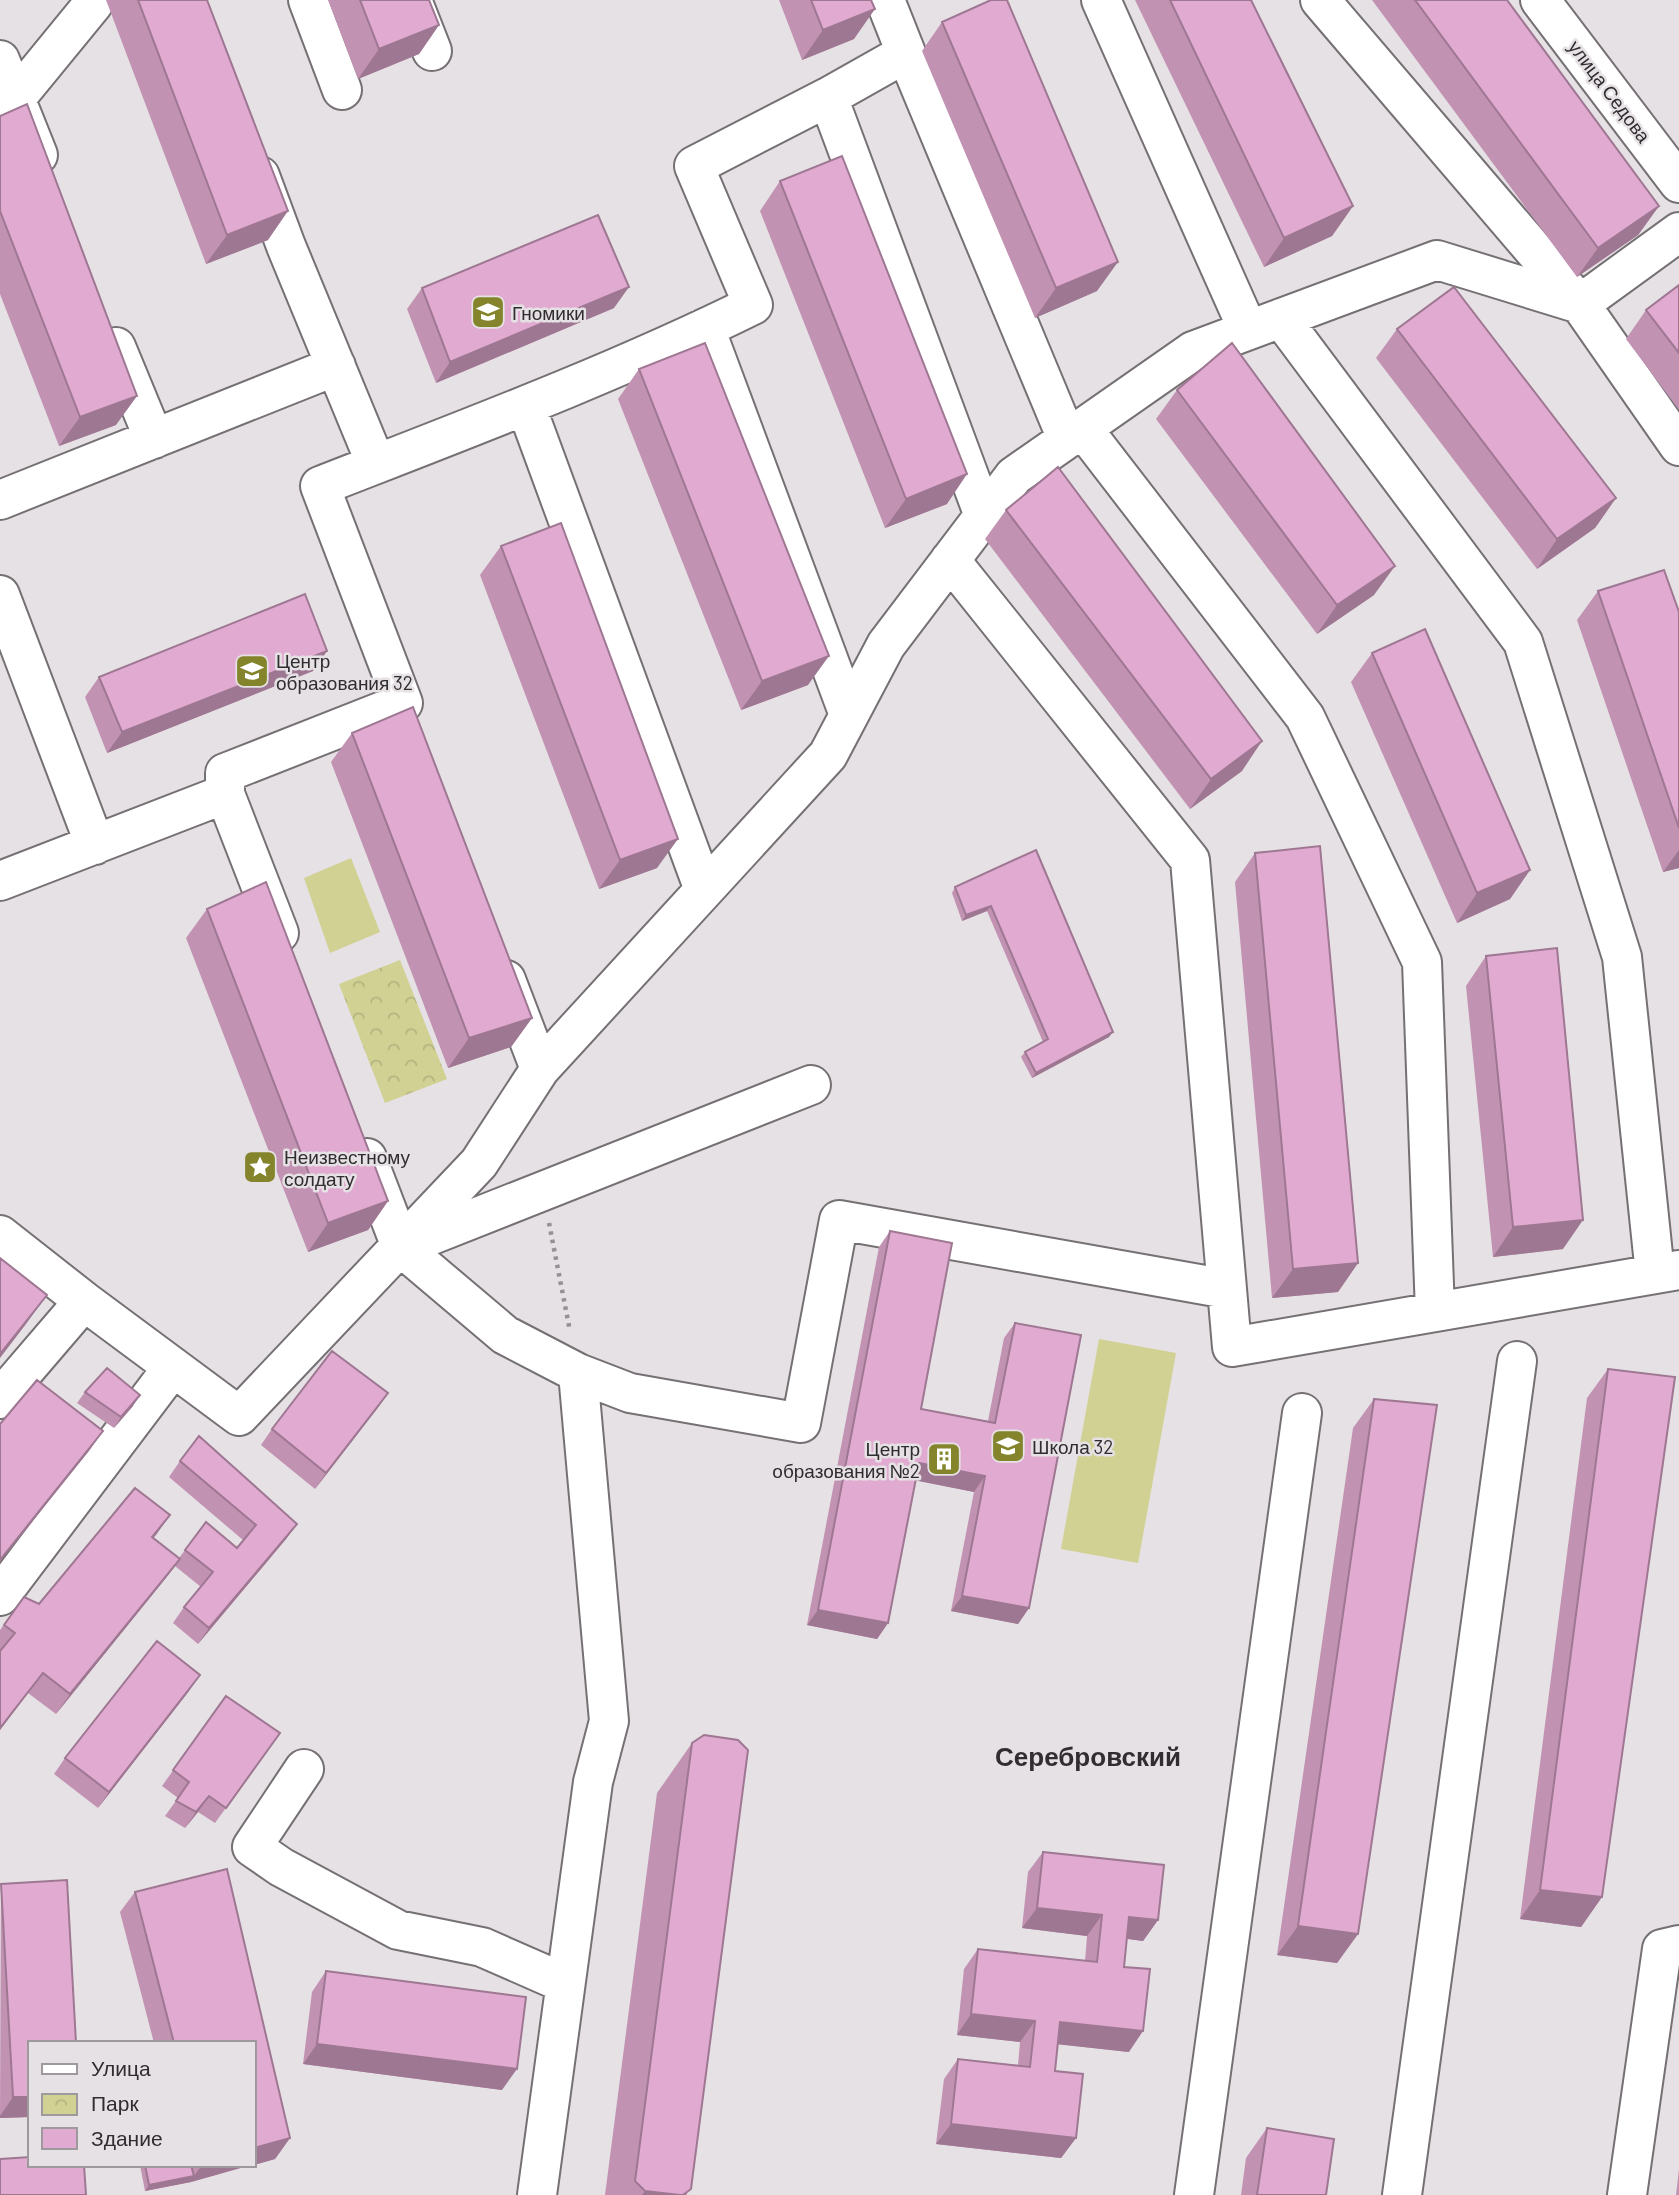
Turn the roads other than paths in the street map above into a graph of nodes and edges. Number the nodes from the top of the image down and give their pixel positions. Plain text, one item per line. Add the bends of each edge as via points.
1 (92, 0) edge
2 (308, 0) edge
3 (412, 0) edge
4 (885, 0) edge
5 (1101, 0) edge
6 (1320, 0) edge
7 (1540, 0) edge
8 (432, 51) edge
9 (906, 53) junction
10 (0, 60) edge
11 (342, 90) dead end
12 (828, 97) junction
13 (8, 103) edge
14 (247, 142) edge
15 (1679, 183) edge
16 (51, 187) edge
17 (1679, 232) edge
18 (1580, 304) junction
19 (103, 313) edge
20 (1264, 324) junction
21 (705, 328) junction
22 (336, 366) junction
23 (526, 406) junction
24 (1075, 434) junction
25 (154, 439) junction
26 (1679, 446) edge
27 (376, 464) junction
28 (0, 500) edge
29 (984, 516) junction
30 (950, 560) junction
31 (0, 596) edge
32 (849, 715) junction
33 (225, 794) junction
34 (95, 845) junction
35 (0, 881) edge
36 (704, 890) junction
37 (496, 951) edge
38 (290, 962) edge
39 (540, 1069) junction
40 (811, 1085) dead end
41 (356, 1130) edge
42 (0, 1235) edge
43 (401, 1247) junction
44 (1667, 1272) edge
45 (1227, 1289) junction
46 (84, 1301) junction
47 (1435, 1312) junction
48 (1517, 1361) dead end
49 (173, 1367) junction
50 (578, 1373) junction
51 (0, 1399) edge
52 (1302, 1413) dead end
53 (0, 1596) edge
54 (303, 1769) dead end
55 (1679, 1945) edge
56 (564, 1983) junction
57 (537, 2195) edge
58 (1194, 2195) edge
59 (1402, 2195) edge
60 (1627, 2195) edge

1 - 13 street
2 - 11 street
3 - 8 street
4 - 9 street
5 - 20 street
6 - 18 street
7 - 15 street, улица Седова
9 - 12 street
9 - 24 street
10 - 13 street
12 - 21 street via 694,166 754,305
12 - 29 street
13 - 16 street
14 - 22 street
17 - 18 street
18 - 20 street via 1437,260
18 - 26 street
19 - 25 street
20 - 24 street via 1193,351
20 - 44 street via 1523,642 1622,957
21 - 23 street
21 - 32 street
22 - 25 street
22 - 27 street
23 - 27 street
23 - 36 street
24 - 29 street via 1014,477
24 - 47 street via 1306,718 1422,962
25 - 28 street
27 - 33 street via 320,486 407,716 225,774
29 - 30 street
30 - 32 street via 886,645
30 - 45 street via 1189,860
31 - 34 street
32 - 36 street via 828,755
33 - 34 street
33 - 38 street
34 - 35 street
36 - 39 street
37 - 39 street
39 - 43 street via 479,1163
40 - 43 street
41 - 43 street
42 - 46 street
43 - 49 street via 239,1416
43 - 50 street via 506,1335
44 - 47 street
45 - 47 street via 1232,1347
45 - 50 street via 839,1220 801,1423 630,1393
46 - 49 street
46 - 51 street
48 - 59 street
49 - 53 street
50 - 56 street via 608,1721 593,1782
52 - 58 street
54 - 56 street via 252,1847 398,1930 482,1947
55 - 60 street via 1662,1949
56 - 57 street

